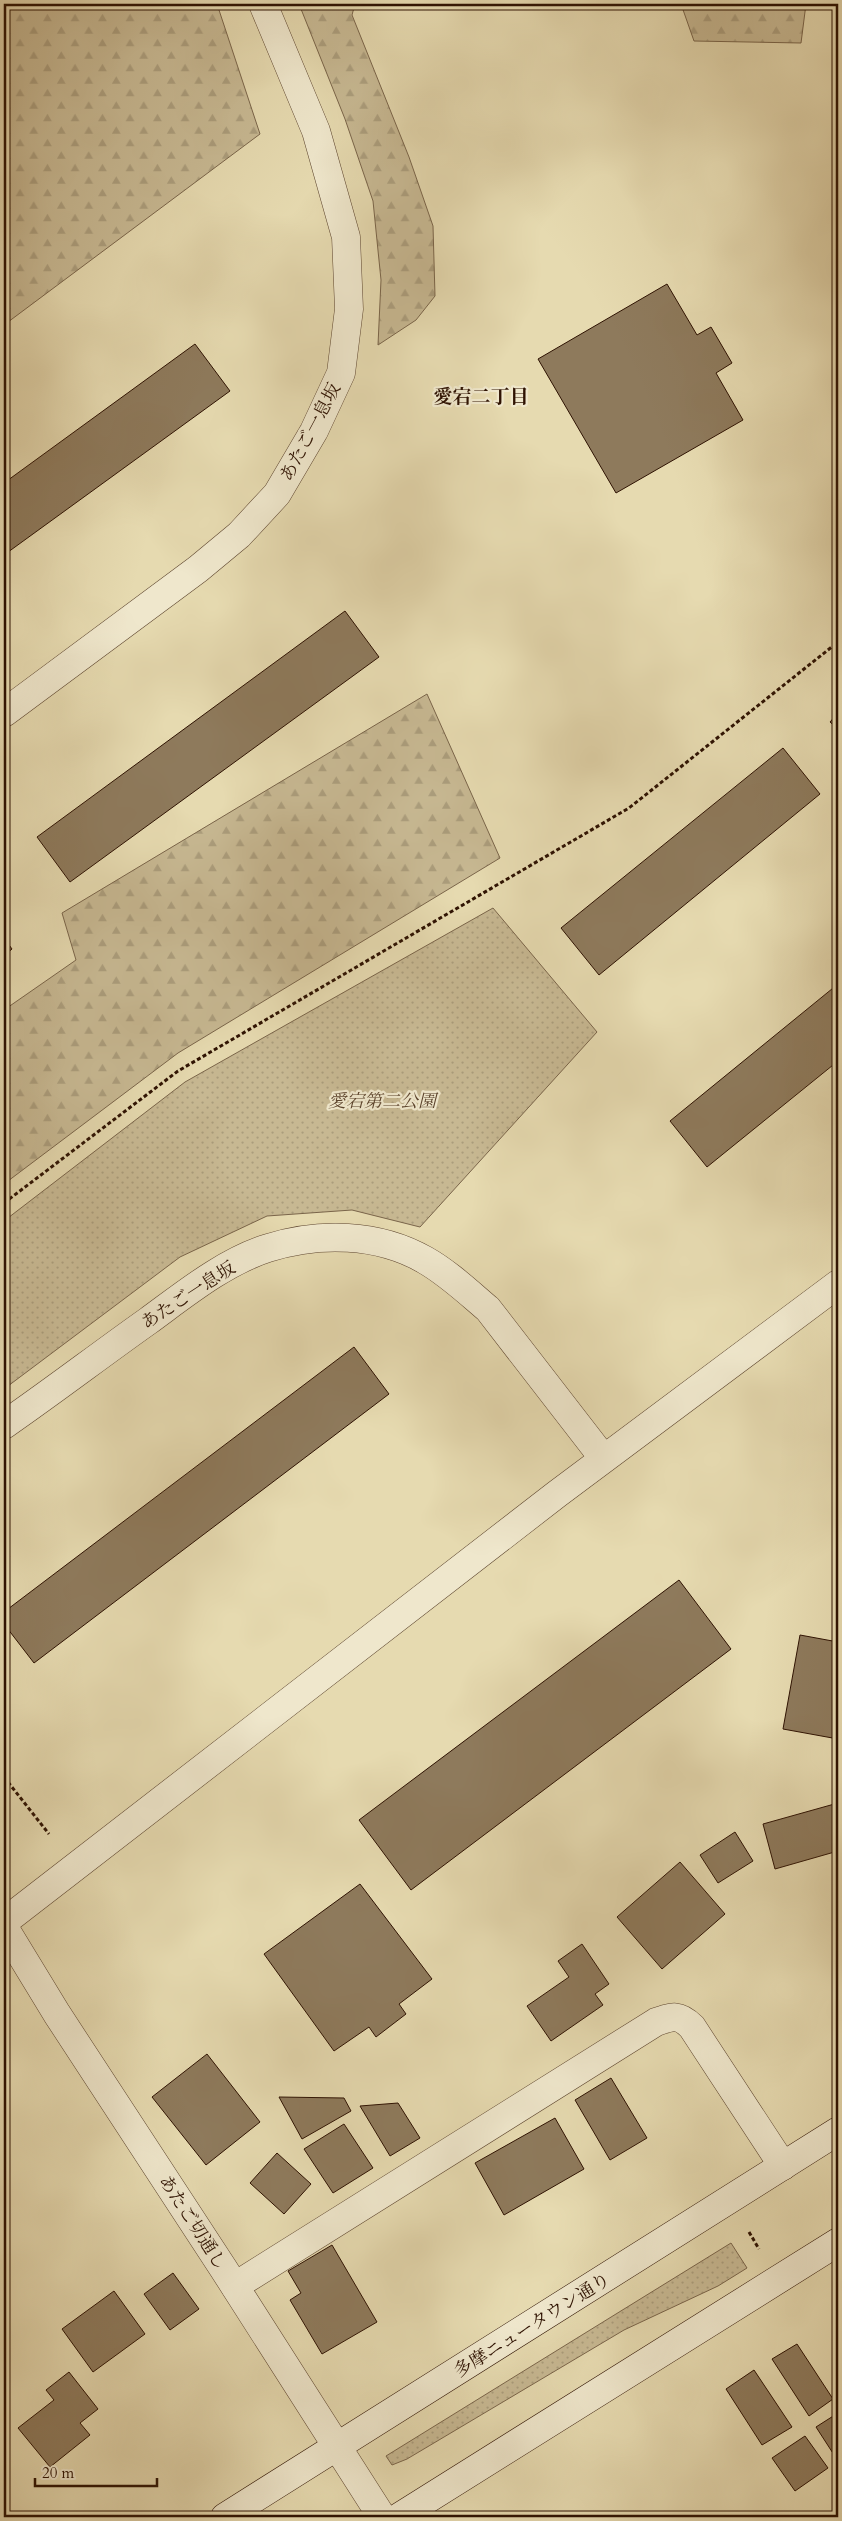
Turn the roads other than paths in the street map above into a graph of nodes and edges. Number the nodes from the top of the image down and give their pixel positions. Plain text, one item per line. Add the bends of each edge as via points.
1 (263, 4) edge
2 (4, 713) edge
3 (838, 1284) edge
4 (4, 1425) edge
5 (604, 1459) junction
6 (4, 1922) edge
7 (4, 1927) edge
8 (838, 2132) edge
9 (783, 2166) junction
10 (838, 2242) edge
11 (235, 2286) junction
12 (337, 2447) junction
13 (225, 2517) edge
14 (382, 2517) edge
15 (399, 2517) edge

1 - 2 street, あたご一息坂 via 316,131 346,237 349,310 340,373 314,431 277,494 239,535
3 - 5 street
4 - 5 street, あたご一息坂 via 195,1287 231,1266 266,1248 309,1238 344,1237 374,1240 418,1257 469,1292 488,1309
5 - 6 street
7 - 11 street, あたご切通し via 56,2014
8 - 9 street, 多摩ニュータウン通り
9 - 11 street via 692,2027 683,2018 673,2016 656,2022
9 - 12 street, 多摩ニュータウン通り
10 - 15 street
11 - 12 street, あたご切通し
12 - 13 street, 多摩ニュータウン通り
12 - 14 street, あたご切通し

